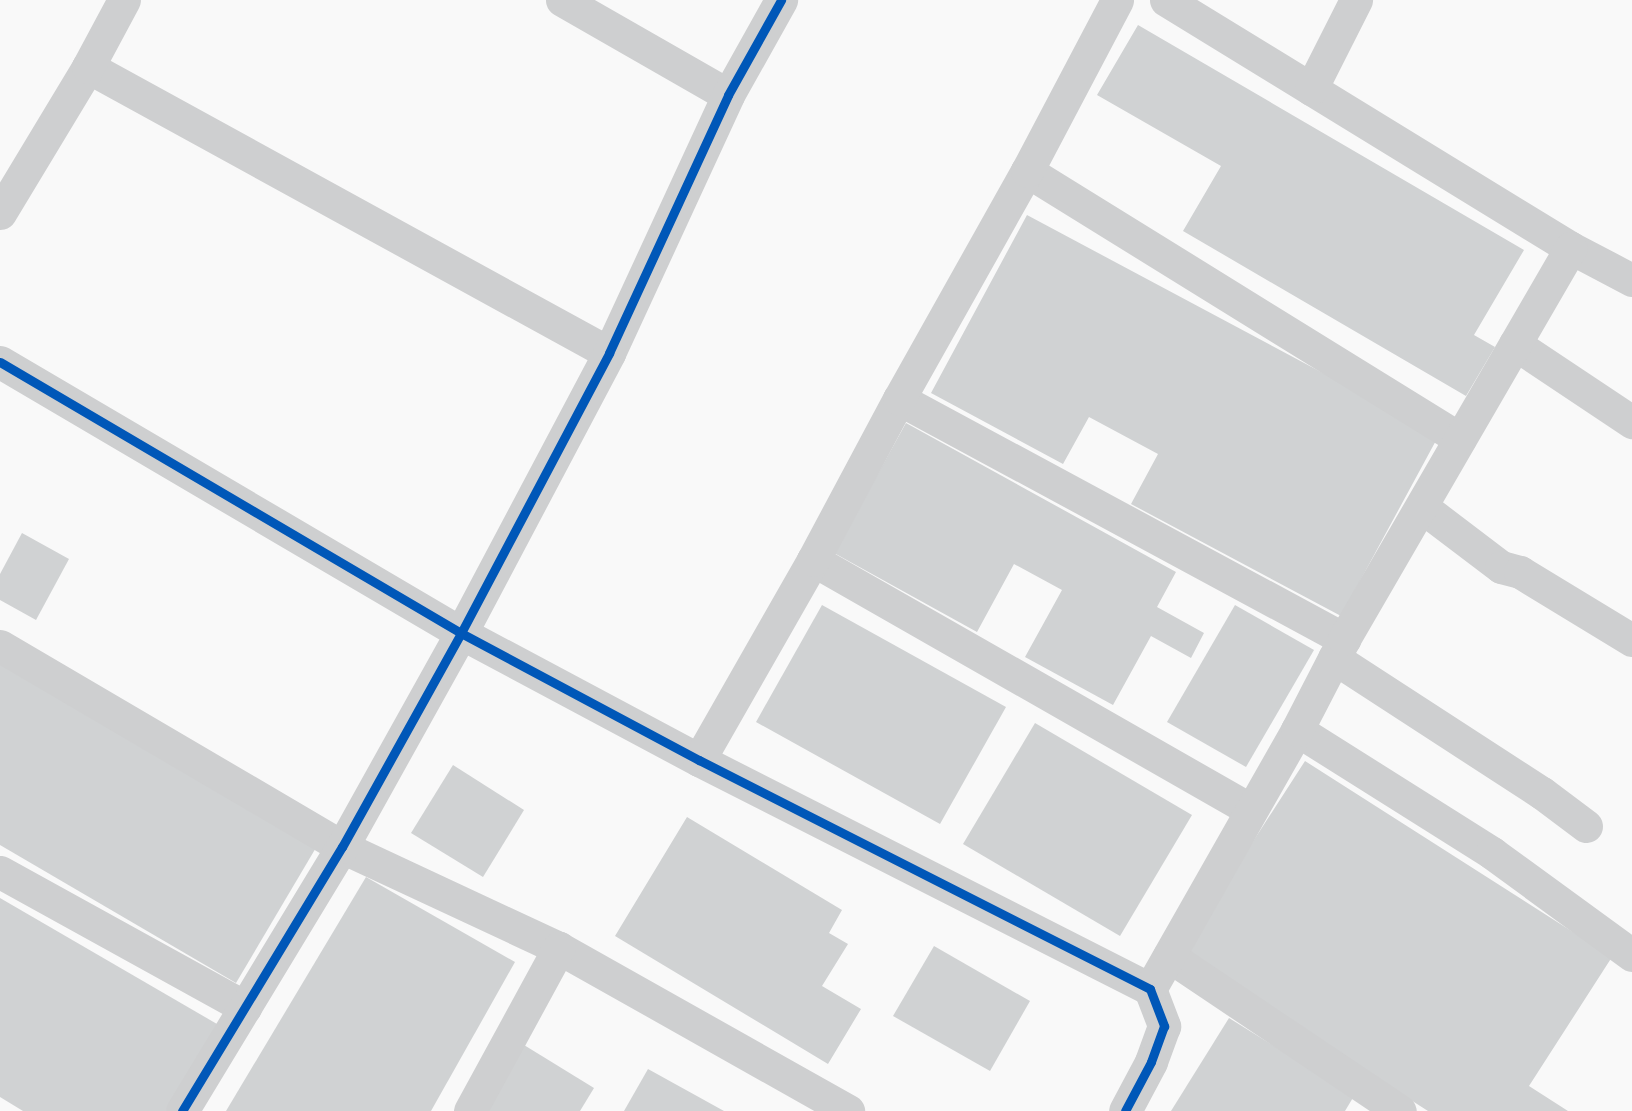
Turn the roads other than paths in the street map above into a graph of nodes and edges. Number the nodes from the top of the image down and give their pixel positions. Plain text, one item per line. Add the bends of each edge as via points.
1 (124, 0) edge
2 (562, 0) edge
3 (781, 0) edge
4 (1117, 0) edge
5 (1166, 0) edge
6 (1356, 0) edge
7 (88, 67) junction
8 (1311, 89) junction
9 (728, 95) junction
10 (1027, 171) junction
11 (0, 213) edge
12 (1571, 248) junction
13 (1632, 280) edge
14 (1515, 344) junction
15 (609, 353) junction
16 (0, 362) edge
17 (899, 399) junction
18 (1632, 422) edge
19 (1460, 439) junction
20 (1422, 507) junction
21 (813, 560) junction
22 (461, 633) junction
23 (1632, 640) edge
24 (0, 646) edge
25 (1339, 649) junction
26 (1297, 730) junction
27 (699, 760) junction
28 (1251, 810) junction
29 (1586, 826) dead end
30 (342, 847) junction
31 (0, 872) edge
32 (559, 948) junction
33 (1168, 956) junction
34 (1632, 956) edge
35 (1150, 989) junction
36 (244, 1007) junction
37 (182, 1111) edge
38 (470, 1111) edge
39 (848, 1111) edge
40 (1125, 1111) edge
41 (1400, 1111) edge

1 - 7 street
2 - 9 street
3 - 9 street
4 - 10 street
5 - 8 street
6 - 8 street
7 - 11 street
7 - 15 street
8 - 12 street
9 - 15 street
10 - 17 street
10 - 19 street
12 - 13 street
12 - 14 street
14 - 18 street
14 - 19 street
15 - 22 street
16 - 22 street
17 - 21 street
17 - 25 street
19 - 20 street
20 - 23 street via 1501,567 1520,572
20 - 25 street
21 - 27 street
21 - 28 street
22 - 27 street
22 - 30 street
24 - 30 street
25 - 26 street
25 - 29 street
26 - 28 street
26 - 34 street via 1492,853
27 - 35 street
28 - 33 street
30 - 32 street
30 - 36 street
31 - 36 street
32 - 38 street
32 - 39 street
33 - 35 street
33 - 41 street
35 - 40 street via 1164,1026 1151,1062
36 - 37 street

